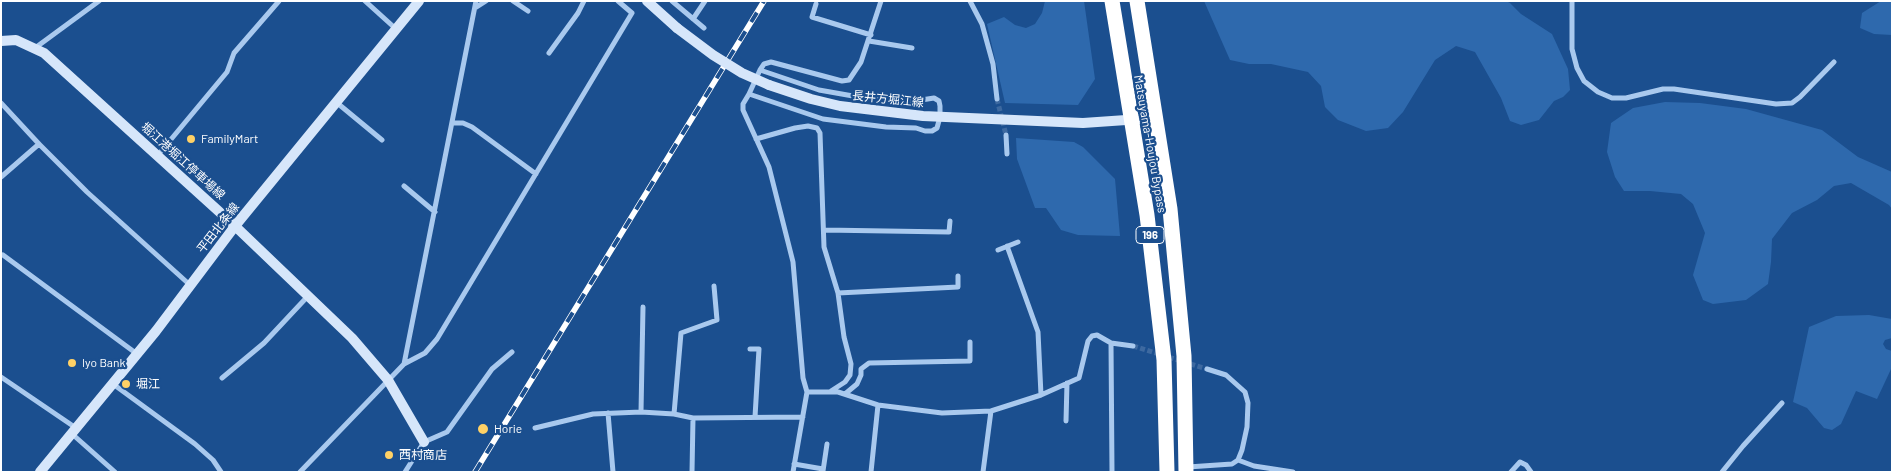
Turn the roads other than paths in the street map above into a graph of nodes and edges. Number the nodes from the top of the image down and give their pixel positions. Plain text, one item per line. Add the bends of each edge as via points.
1 (99, 1) edge
2 (279, 1) edge
3 (365, 1) edge
4 (419, 1) edge
5 (476, 1) edge
6 (486, 1) edge
7 (514, 1) edge
8 (584, 1) edge
9 (618, 1) edge
10 (647, 1) edge
11 (672, 1) edge
12 (705, 1) edge
13 (881, 1) edge
14 (970, 1) edge
15 (1112, 1) edge
16 (1137, 1) edge
17 (1572, 1) edge
18 (816, 4) dead end
19 (475, 8) junction
20 (528, 11) dead end
21 (693, 19) junction
22 (396, 28) junction
23 (704, 28) dead end
24 (871, 35) junction
25 (1, 41) edge
26 (869, 41) junction
27 (35, 48) junction
28 (912, 48) dead end
29 (549, 53) dead end
30 (1834, 62) dead end
31 (760, 70) junction
32 (750, 94) junction
33 (997, 99) tunnel mouth
34 (336, 102) junction
35 (1, 103) edge
36 (940, 117) junction
37 (1155, 118) junction
38 (1131, 120) junction
39 (453, 123) junction
40 (1006, 136) tunnel mouth
41 (756, 139) junction
42 (382, 140) dead end
43 (39, 144) junction
44 (1008, 154) dead end
45 (158, 155) junction
46 (536, 174) junction
47 (1, 178) edge
48 (404, 186) dead end
49 (435, 212) junction
50 (950, 221) dead end
51 (235, 226) junction
52 (824, 230) junction
53 (1018, 242) dead end
54 (1007, 246) junction
55 (998, 250) dead end
56 (3, 255) dead end
57 (958, 276) dead end
58 (190, 286) junction
59 (714, 286) dead end
60 (838, 293) junction
61 (308, 296) junction
62 (643, 307) dead end
63 (970, 342) dead end
64 (1111, 343) junction
65 (1133, 346) tunnel mouth
66 (750, 349) dead end
67 (512, 352) dead end
68 (137, 354) junction
69 (404, 364) junction
70 (1207, 369) tunnel mouth
71 (1, 377) edge
72 (222, 378) dead end
73 (388, 380) junction
74 (112, 383) junction
75 (1067, 383) junction
76 (807, 392) junction
77 (830, 392) junction
78 (845, 394) junction
79 (1041, 395) junction
80 (1782, 403) dead end
81 (878, 406) junction
82 (992, 411) junction
83 (641, 412) junction
84 (608, 413) junction
85 (674, 414) junction
86 (803, 416) junction
87 (755, 417) junction
88 (693, 418) junction
89 (1066, 421) dead end
90 (535, 428) dead end
91 (74, 431) junction
92 (424, 442) junction
93 (827, 444) dead end
94 (1238, 460) junction
95 (794, 464) junction
96 (1186, 469) edge
97 (823, 470) edge
98 (40, 472) edge
99 (115, 472) edge
100 (221, 472) edge
101 (300, 472) edge
102 (405, 472) edge
103 (612, 472) edge
104 (692, 472) edge
105 (793, 472) edge
106 (871, 472) edge
107 (983, 472) edge
108 (1112, 472) edge
109 (1167, 472) edge
110 (1293, 472) edge
111 (1511, 472) edge
112 (1531, 472) edge
113 (1722, 472) edge

1 - 27 street
2 - 45 street via 234,53 227,72
3 - 22 street
4 - 22 main road, 平田北条線
5 - 19 street
6 - 19 street
7 - 20 street
8 - 29 street
9 - 46 street via 632,13
10 - 36 main road, 長井方堀江線, bridge via 713,55 769,85 840,106
11 - 21 street
12 - 21 street
13 - 24 street
14 - 33 street via 982,24 993,64
15 - 38 highway, Matsuyama-Houjou Bypass / 196
16 - 37 highway, Matsuyama-Houjou Bypass / 196
17 - 30 street via 1572,49 1576,68 1584,81 1612,98 1674,89 1776,104 1792,103
18 - 24 street via 812,18
19 - 39 street
21 - 23 street
22 - 34 main road, 平田北条線
24 - 26 street
25 - 27 main road, 堀江港堀江停車場線 via 16,40
26 - 28 street
26 - 31 street via 849,80 842,81 771,62
27 - 45 main road, 堀江港堀江停車場線 via 70,75
31 - 32 street
31 - 36 street via 794,83 853,96 915,101 934,98 940,106
32 - 36 street via 822,119 886,127 932,131 937,128
32 - 41 street via 742,110
34 - 42 street
34 - 51 main road, 平田北条線
35 - 43 street
36 - 38 main road, 長井方堀江線 via 1083,123
37 - 38 main road, 長井方堀江線
37 - 96 highway, Matsuyama-Houjou Bypass / 196 via 1170,209 1184,356
38 - 109 highway, Matsuyama-Houjou Bypass / 196 via 1147,214 1164,360
39 - 46 street via 472,127
39 - 49 street
40 - 44 street
41 - 52 street via 796,128 817,128 820,133
41 - 76 street via 769,167 793,262
43 - 47 street
43 - 58 street
45 - 51 main road, 堀江港堀江停車場線
46 - 69 street via 437,340 425,353
48 - 49 street
49 - 69 street
50 - 52 street via 949,232
51 - 58 main road, 平田北条線
51 - 61 main road, 堀江港堀江停車場線
52 - 60 street via 824,247
53 - 54 street
54 - 55 street
54 - 79 street via 1038,332
56 - 68 street
57 - 60 street via 958,287
58 - 68 main road, 平田北条線
59 - 85 street via 717,320 681,333
60 - 77 street via 851,364 850,375 845,382
61 - 72 street via 264,343
61 - 73 main road, 堀江港堀江停車場線 via 352,338
62 - 83 street
63 - 78 street via 970,361 870,363 861,370 857,384
64 - 65 street
64 - 75 street via 1097,335 1092,336 1079,378
64 - 108 street
66 - 87 street via 759,349
67 - 92 street via 492,370 447,432
68 - 74 main road, 平田北条線
69 - 73 street
70 - 94 street via 1226,375 1245,392 1247,427
71 - 91 street
73 - 92 main road, 堀江港堀江停車場線
73 - 101 street
74 - 91 main road, 平田北条線
74 - 100 street via 195,444
75 - 79 street
75 - 89 street
76 - 77 street
76 - 86 street
77 - 78 street
78 - 81 street
79 - 82 street
80 - 113 street
81 - 82 street via 942,413
81 - 106 street
82 - 107 street
83 - 84 street
83 - 85 street
84 - 90 street via 571,418
84 - 103 street
85 - 88 street
86 - 87 street
86 - 95 street
87 - 88 street
88 - 104 street
91 - 98 main road, 平田北条線
91 - 99 street
92 - 102 street
93 - 97 street
94 - 96 street via 1224,466
94 - 110 street
95 - 97 street
95 - 105 street
111 - 112 street via 1520,462

